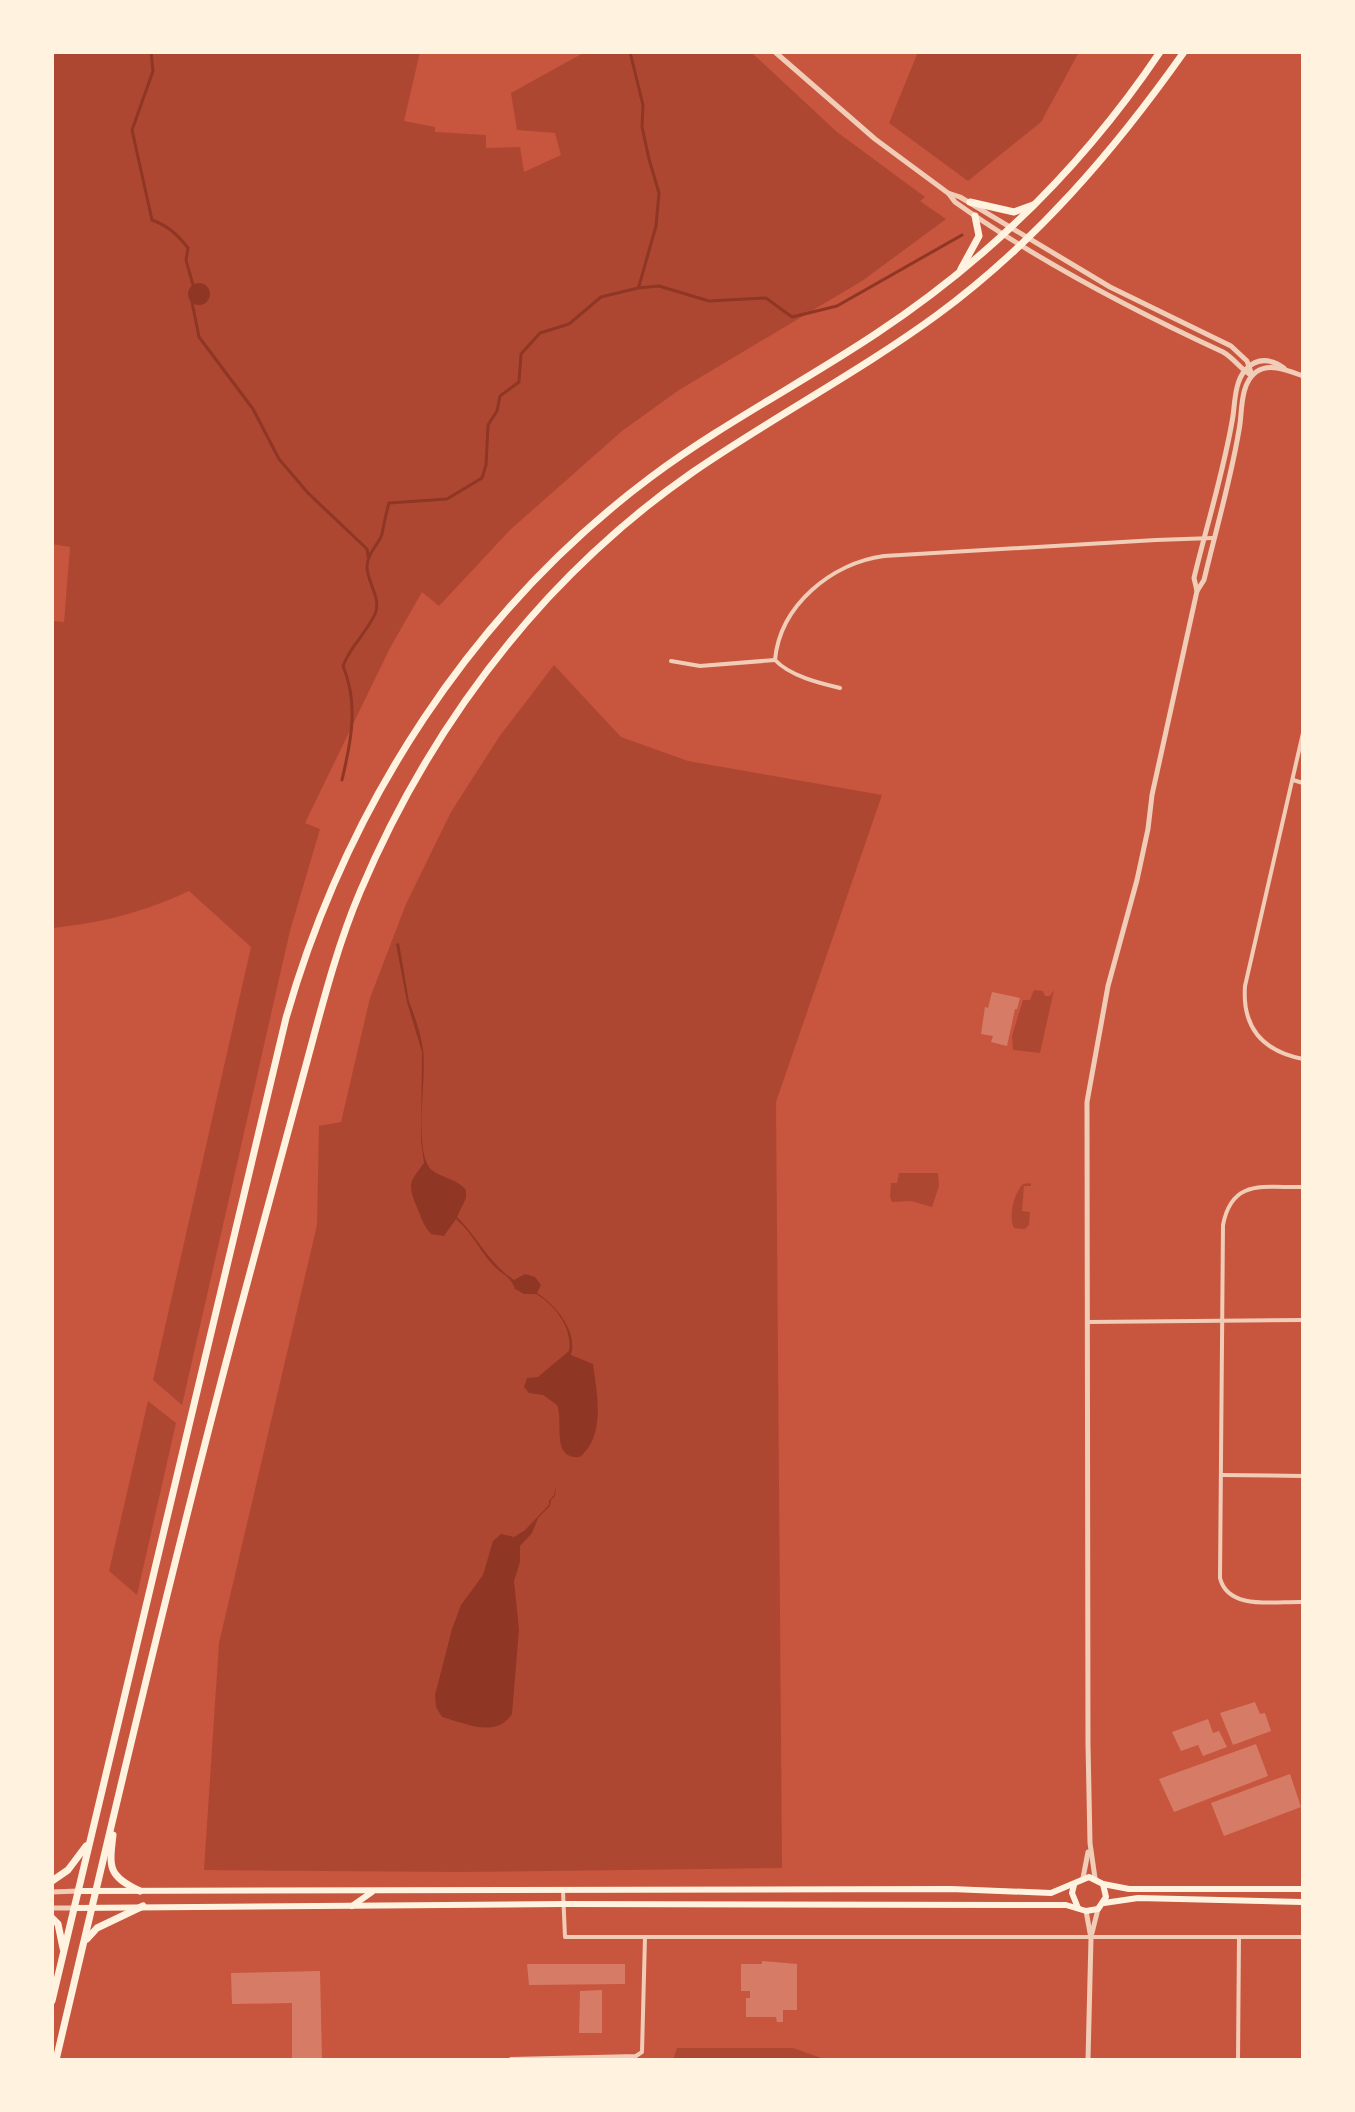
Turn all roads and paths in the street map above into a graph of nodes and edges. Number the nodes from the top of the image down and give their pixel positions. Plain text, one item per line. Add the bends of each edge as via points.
1 (775, 52) edge
2 (1160, 52) edge
3 (1184, 52) edge
4 (948, 193) junction
5 (1039, 201) junction
6 (970, 202) junction
7 (975, 216) junction
8 (1011, 230) junction
9 (1004, 236) junction
10 (1027, 239) junction
11 (1020, 246) junction
12 (958, 275) junction
13 (1249, 366) junction
14 (1288, 370) junction
15 (1244, 371) junction
16 (1252, 375) junction
17 (1303, 376) edge
18 (1220, 481) junction
19 (1228, 483) junction
20 (1203, 538) junction
21 (1213, 538) junction
22 (1197, 591) junction
23 (775, 660) junction
24 (671, 661) dead end
25 (840, 688) dead end
26 (1303, 733) edge
27 (1293, 780) junction
28 (1303, 783) edge
29 (1303, 1059) edge
30 (1303, 1187) edge
31 (1222, 1320) junction
32 (1303, 1320) edge
33 (1088, 1322) junction
34 (189, 1424) junction
35 (209, 1427) junction
36 (1221, 1475) junction
37 (1303, 1476) edge
38 (1303, 1602) edge
39 (118, 1797) junction
40 (92, 1834) junction
41 (1090, 1843) junction
42 (1083, 1878) junction
43 (1095, 1878) junction
44 (52, 1881) edge
45 (1103, 1884) junction
46 (1074, 1885) junction
47 (900, 1889) junction
48 (1303, 1889) edge
49 (78, 1891) junction
50 (96, 1891) junction
51 (140, 1891) junction
52 (340, 1891) junction
53 (374, 1891) junction
54 (563, 1891) junction
55 (52, 1892) edge
56 (1303, 1902) edge
57 (1104, 1903) junction
58 (563, 1904) junction
59 (357, 1905) junction
60 (900, 1905) junction
61 (143, 1906) junction
62 (93, 1907) junction
63 (52, 1908) edge
64 (74, 1908) junction
65 (1078, 1908) junction
66 (1098, 1909) junction
67 (1086, 1911) junction
68 (52, 1918) edge
69 (645, 1937) junction
70 (1239, 1937) junction
71 (1303, 1937) edge
72 (1091, 1938) junction
73 (84, 1942) junction
74 (64, 1950) junction
75 (52, 2001) edge
76 (511, 2059) edge
77 (56, 2060) edge
78 (1088, 2060) edge
79 (1238, 2060) edge

1 - 4 street via 875,139
2 - 5 main road via 1108,124
3 - 10 main road via 1091,173
4 - 6 street
4 - 7 street
5 - 6 main road via 1014,212
5 - 8 main road
6 - 8 street
7 - 9 street
7 - 12 main road via 979,236
8 - 9 main road
8 - 10 street
9 - 11 street
9 - 12 main road
10 - 11 main road
10 - 13 street via 1121,293 1231,346
11 - 15 street via 1227,354
11 - 35 main road via 891,347 650,504 553,593 496,657 452,718 392,821 342,940
12 - 34 main road via 624,498 516,600 428,712 361,826 305,955
13 - 14 street via 1270,360
13 - 15 street
13 - 16 street
14 - 16 street via 1268,368
14 - 17 street
15 - 16 street
15 - 18 street
16 - 19 street via 1244,391
18 - 19 street
18 - 20 street
19 - 21 street
20 - 21 street
20 - 22 street via 1194,578
20 - 23 street via 862,561 829,576 801,601 781,636
21 - 22 street
22 - 33 street via 1089,1090
23 - 24 street via 700,666
23 - 25 street via 813,681
26 - 27 street
27 - 28 street
27 - 29 street via 1243,1006 1250,1026 1265,1043 1285,1056
30 - 31 street via 1244,1191 1226,1207
31 - 32 street
31 - 33 street
31 - 36 street
33 - 41 street
34 - 35 main road
34 - 40 main road
35 - 39 main road
36 - 37 street
36 - 38 street via 1222,1589 1239,1601
39 - 50 main road
39 - 51 main road via 110,1866 120,1881
40 - 44 main road via 77,1860
40 - 49 main road
41 - 42 street
41 - 43 street
42 - 43 main road
42 - 46 main road
43 - 45 main road
45 - 48 main road via 1129,1889
45 - 57 main road
46 - 47 main road via 1038,1894
46 - 65 main road
47 - 54 main road
47 - 60 main road
49 - 50 main road
49 - 55 street
49 - 64 main road
50 - 51 main road
50 - 62 main road
51 - 52 main road
52 - 53 main road
52 - 59 main road
53 - 54 main road
53 - 59 main road
54 - 58 street
56 - 57 main road via 1138,1898
57 - 66 main road
58 - 59 main road
58 - 60 main road
58 - 69 street via 565,1937
59 - 61 main road
60 - 65 main road
61 - 62 main road
61 - 73 main road via 97,1928
62 - 64 main road
62 - 73 main road
63 - 64 street
64 - 74 main road
65 - 67 main road
66 - 67 main road
66 - 72 street
67 - 72 street
68 - 74 main road
69 - 72 street
69 - 76 street via 642,2052
70 - 71 street
70 - 72 street
70 - 79 street
72 - 78 street
73 - 77 main road
74 - 75 main road

